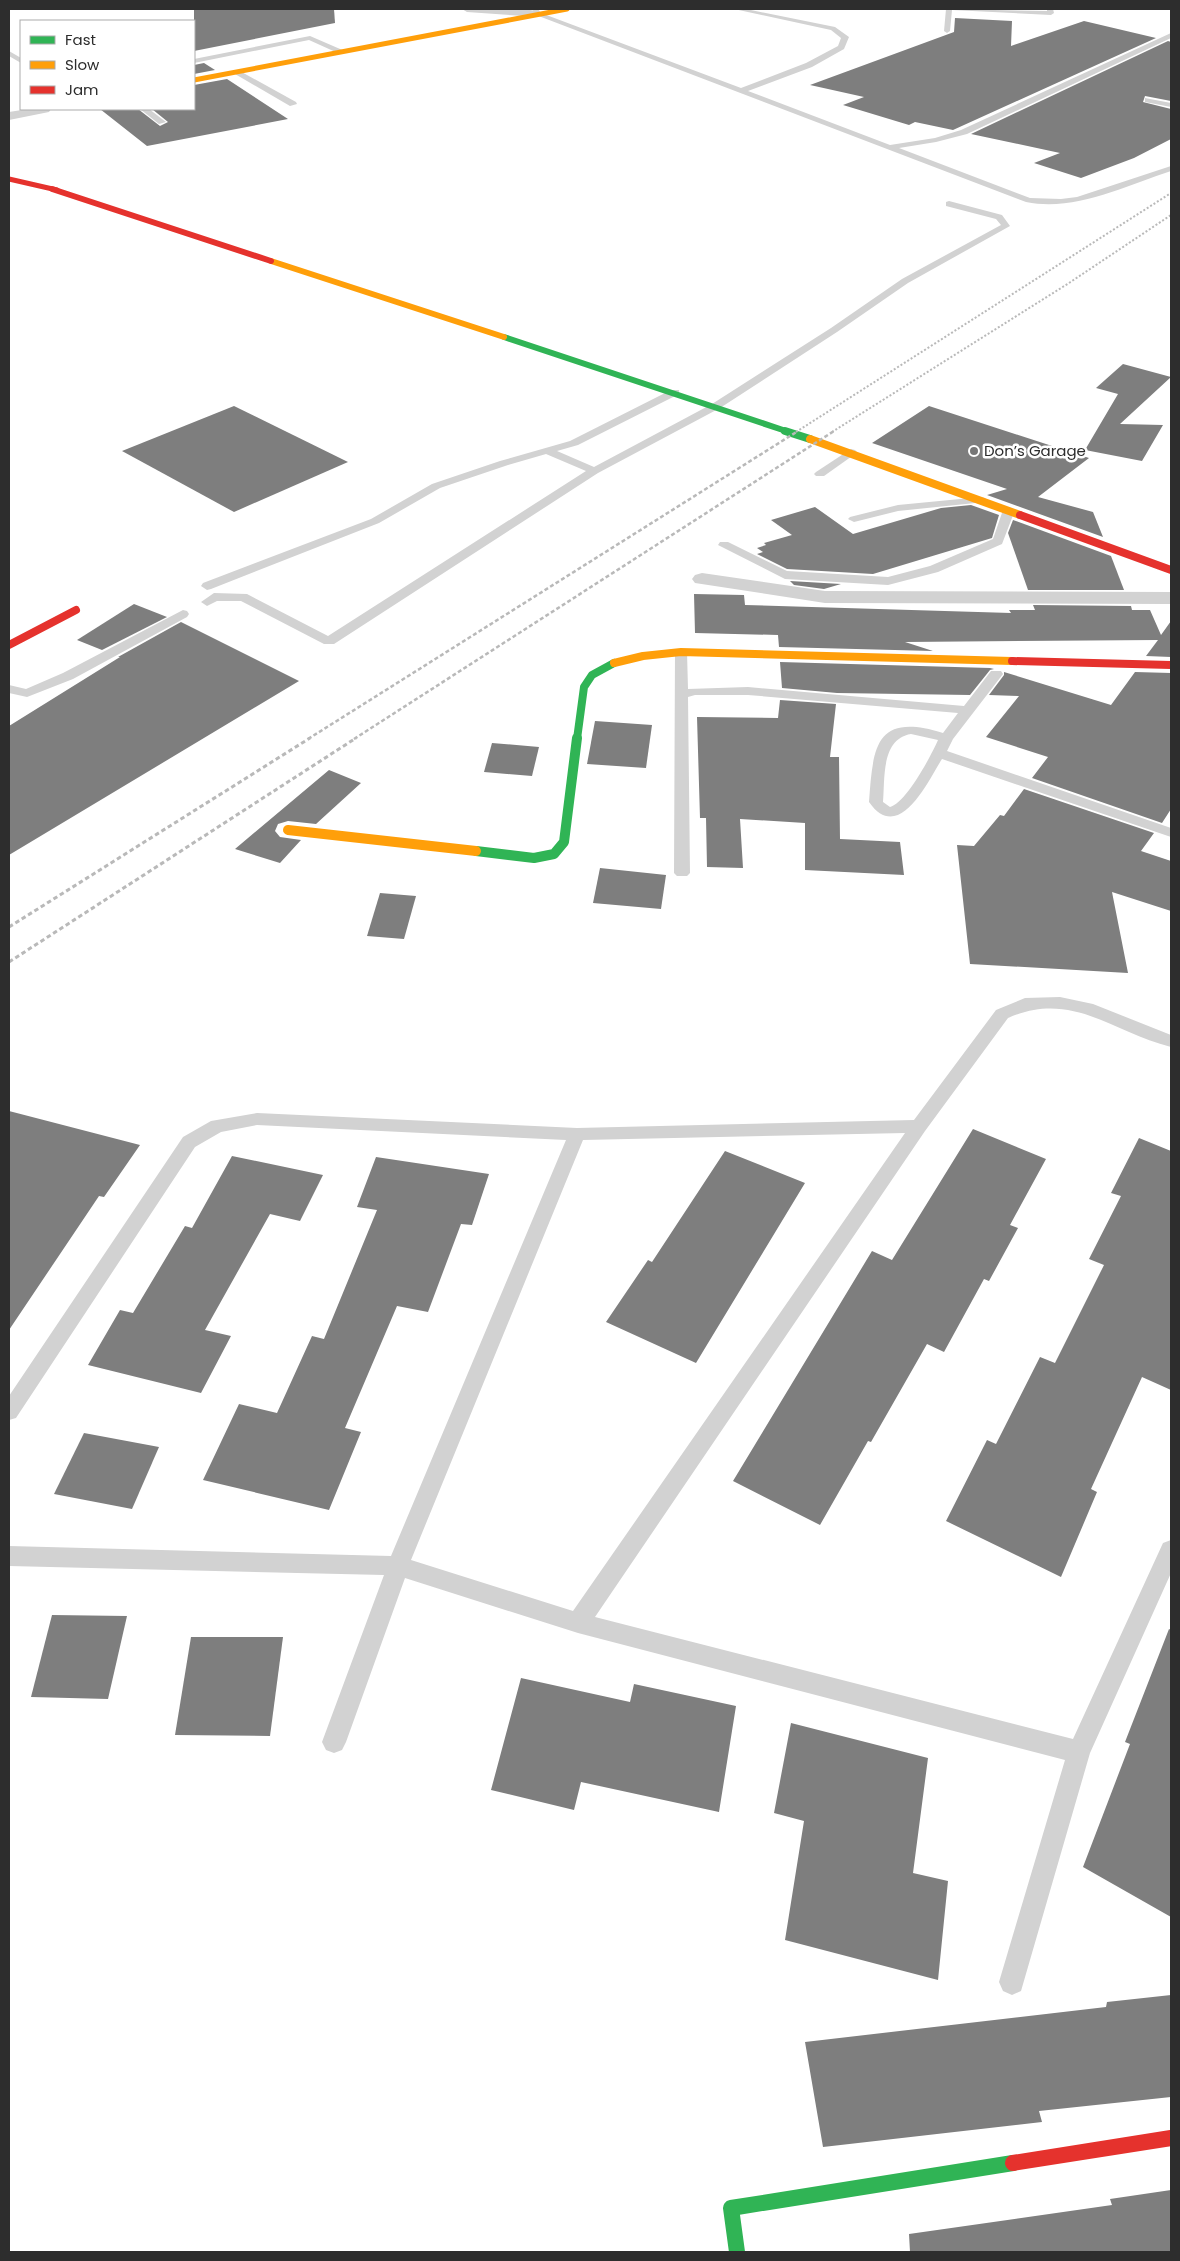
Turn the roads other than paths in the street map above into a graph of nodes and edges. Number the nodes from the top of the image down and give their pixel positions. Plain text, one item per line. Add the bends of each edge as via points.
1 (467, 9) edge
2 (568, 9) edge
3 (737, 9) edge
4 (949, 9) edge
5 (955, 9) edge
6 (1050, 9) edge
7 (537, 12) edge
8 (947, 31) dead end
9 (1171, 35) edge
10 (343, 52) junction
11 (195, 61) edge
12 (238, 72) junction
13 (195, 80) edge
14 (740, 91) junction
15 (1148, 100) dead end
16 (293, 104) dead end
17 (1171, 105) edge
18 (40, 110) edge
19 (145, 110) edge
20 (9, 116) edge
21 (162, 122) dead end
22 (891, 148) junction
23 (1171, 168) edge
24 (9, 179) edge
25 (949, 204) dead end
26 (675, 392) junction
27 (716, 406) junction
28 (547, 451) junction
29 (851, 452) junction
30 (594, 471) junction
31 (820, 474) dead end
32 (981, 500) junction
33 (1009, 510) junction
34 (854, 519) dead end
35 (724, 545) dead end
36 (1171, 570) edge
37 (702, 579) dead end
38 (207, 586) dead end
39 (1171, 598) edge
40 (207, 602) dead end
41 (76, 610) dead end
42 (183, 614) dead end
43 (9, 645) edge
44 (680, 652) junction
45 (1171, 665) edge
46 (996, 674) dead end
47 (9, 690) edge
48 (681, 694) junction
49 (969, 710) junction
50 (946, 738) junction
51 (939, 753) junction
52 (288, 830) dead end
53 (1171, 834) edge
54 (682, 873) dead end
55 (1171, 1041) edge
56 (919, 1126) junction
57 (577, 1134) junction
58 (9, 1412) edge
59 (1171, 1550) edge
60 (9, 1556) edge
61 (398, 1566) junction
62 (1164, 1587) edge
63 (578, 1623) junction
64 (334, 1742) dead end
65 (1080, 1752) junction
66 (1012, 1982) dead end
67 (1171, 2138) edge
68 (737, 2252) edge

1 - 7 street
2 - 7 street
3 - 14 lane via 833,28 845,37 841,47 809,65
4 - 8 lane
5 - 6 lane via 1051,13
7 - 10 street
7 - 14 lane
9 - 22 lane via 964,132
10 - 11 lane via 310,38
10 - 12 street
12 - 13 street
12 - 16 lane
14 - 22 lane
15 - 17 lane
18 - 20 street
19 - 21 lane
22 - 23 lane via 1029,200 1043,202 1079,199
24 - 26 street via 65,193
25 - 27 lane via 999,217 1006,226 905,280
26 - 27 street
26 - 28 lane via 582,440
27 - 29 street
27 - 30 lane
28 - 30 lane
28 - 38 lane via 436,486 375,522
29 - 31 lane
29 - 32 street
30 - 40 lane via 328,641 243,597 214,597
32 - 33 street
32 - 34 lane via 898,508
33 - 35 lane via 998,541 934,569 888,580 785,575
33 - 36 street
37 - 39 street via 825,597
41 - 43 street
42 - 47 lane via 68,676 27,693
44 - 45 street
44 - 48 lane
44 - 52 street via 642,655 603,667 586,683 581,699 564,842 554,854 534,858
46 - 49 lane
48 - 49 lane via 748,690
48 - 54 lane
49 - 50 lane
50 - 51 lane
50 - 51 lane via 913,730 891,735 883,746 876,802 880,808 888,812 899,811
51 - 53 lane
55 - 56 lane via 1088,1008 1060,1003 1024,1004 1002,1014
56 - 57 lane
56 - 63 lane
57 - 58 lane via 257,1119 217,1126 189,1142
57 - 61 lane
59 - 62 lane
60 - 61 lane
61 - 63 lane
61 - 64 lane
62 - 65 lane
63 - 65 lane
65 - 66 lane
67 - 68 street via 730,2208

